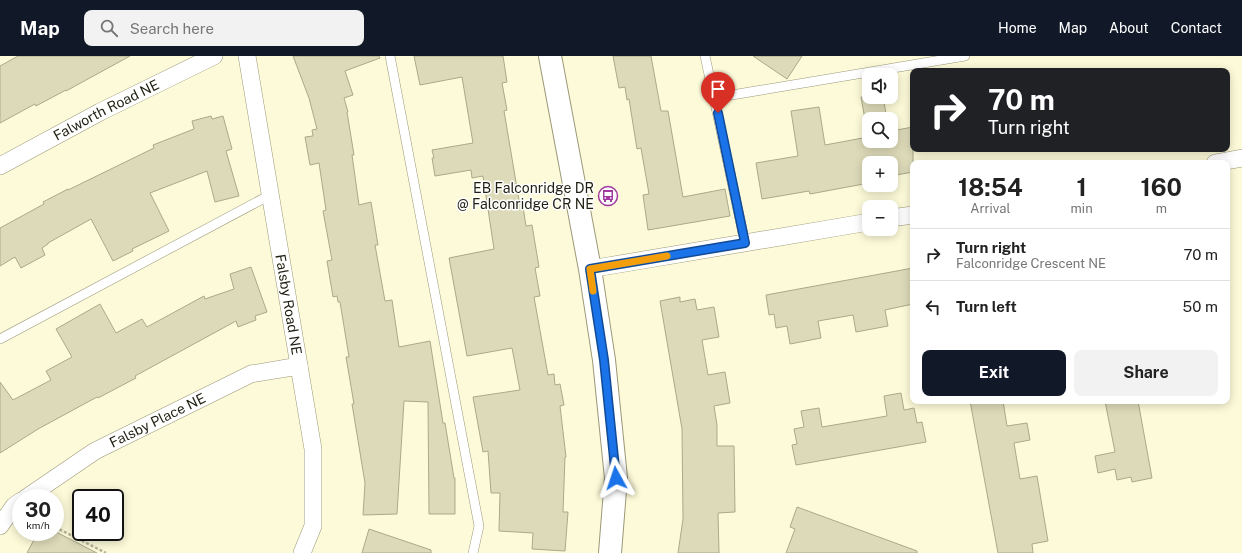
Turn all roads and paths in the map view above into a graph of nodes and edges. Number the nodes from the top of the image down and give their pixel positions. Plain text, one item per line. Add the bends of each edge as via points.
1 (214, 56) edge
2 (247, 56) edge
3 (390, 56) edge
4 (550, 56) edge
5 (705, 56) edge
6 (965, 56) edge
7 (714, 98) junction
8 (1242, 158) edge
9 (1230, 160) edge
10 (0, 166) edge
11 (270, 195) junction
12 (910, 215) edge
13 (898, 217) edge
14 (862, 223) edge
15 (745, 243) junction
16 (590, 269) junction
17 (0, 339) edge
18 (299, 366) junction
19 (39, 489) edge
20 (12, 509) edge
21 (0, 526) edge
22 (64, 532) edge
23 (106, 553) edge
24 (302, 553) edge
25 (473, 553) edge
26 (610, 553) edge

1 - 10 street, Falworth Road NE via 100,112
2 - 11 street, Falsby Road NE
3 - 25 lane via 479,526
4 - 16 street
5 - 7 lane
6 - 7 lane
7 - 15 lane
8 - 9 street
11 - 17 lane
11 - 18 street, Falsby Road NE
12 - 13 street
14 - 15 street
15 - 16 street
16 - 26 street via 604,360 616,478
18 - 19 street, Falsby Place NE via 251,374 95,451
18 - 24 street, Falsby Road NE via 313,449 312,526
20 - 21 street
22 - 23 path

